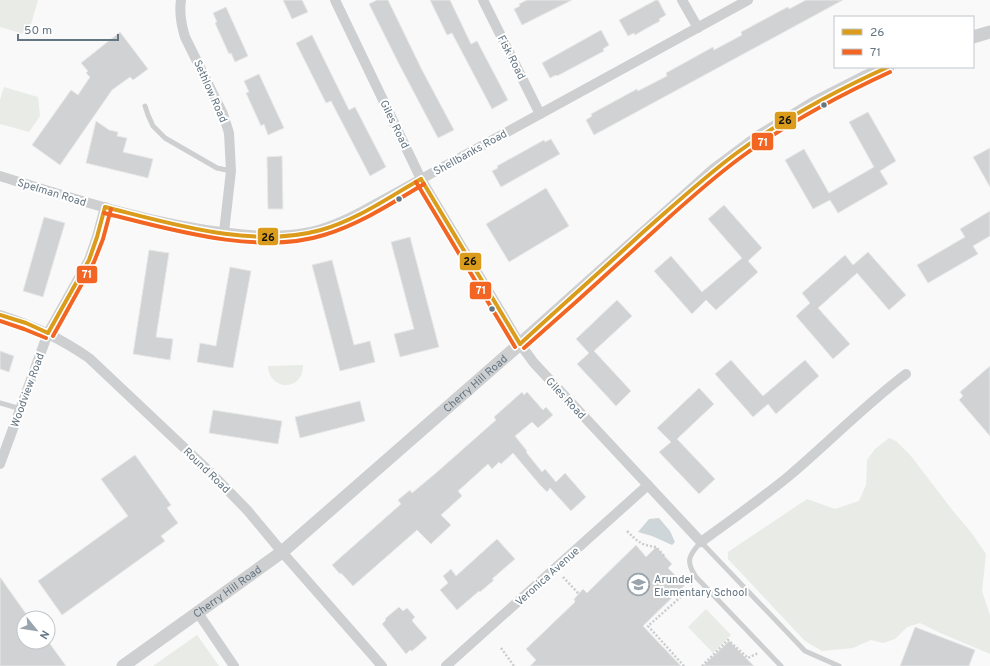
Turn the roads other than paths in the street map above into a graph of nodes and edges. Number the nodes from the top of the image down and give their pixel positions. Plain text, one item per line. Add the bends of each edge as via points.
1 (181, 0) edge
2 (335, 0) edge
3 (483, 0) edge
4 (682, 0) edge
5 (748, 0) edge
6 (698, 28) junction
7 (990, 32) edge
8 (974, 37) edge
9 (886, 68) edge
10 (145, 106) dead end
11 (540, 114) junction
12 (231, 172) junction
13 (0, 176) edge
14 (421, 179) junction
15 (105, 207) junction
16 (224, 232) junction
17 (0, 315) edge
18 (48, 332) junction
19 (520, 344) junction
20 (906, 374) dead end
21 (0, 403) edge
22 (21, 409) junction
23 (0, 464) edge
24 (648, 485) junction
25 (701, 542) junction
26 (282, 552) junction
27 (198, 613) junction
28 (123, 666) edge
29 (234, 666) edge
30 (382, 666) edge
31 (446, 666) edge
32 (781, 666) edge
33 (839, 666) edge

1 - 12 street, Sethlow Road via 181,23 185,37 229,133
2 - 14 street, Giles Road
3 - 11 street, Fisk Road
4 - 6 street
5 - 6 street, Shellbanks Road
6 - 11 street, Shellbanks Road
7 - 8 street
9 - 19 street, Cherry Hill Road via 814,103 737,153 681,199
10 - 12 lane via 153,126 165,138 217,168
11 - 14 street, Shellbanks Road
12 - 16 street, Sethlow Road
13 - 15 street, Spelman Road
14 - 16 street, Shellbanks Road via 348,219 321,230 280,236
14 - 19 street, Giles Road
15 - 16 street, Shellbanks Road via 196,229
15 - 18 street, Woodview Road via 88,260
17 - 18 street, Round Road
18 - 22 street, Woodview Road
18 - 26 street, Round Road via 71,345 108,375 212,474 248,511
19 - 24 street, Giles Road via 534,363
19 - 26 street, Cherry Hill Road
20 - 25 street via 789,476
21 - 22 lane
22 - 23 street, Woodview Road
24 - 25 street, Giles Road
24 - 31 street, Veronica Avenue
25 - 32 lane via 690,558 690,568
25 - 33 lane via 805,652
26 - 27 street, Cherry Hill Road
26 - 30 street, Round Road
27 - 28 street, Cherry Hill Road
27 - 29 street

